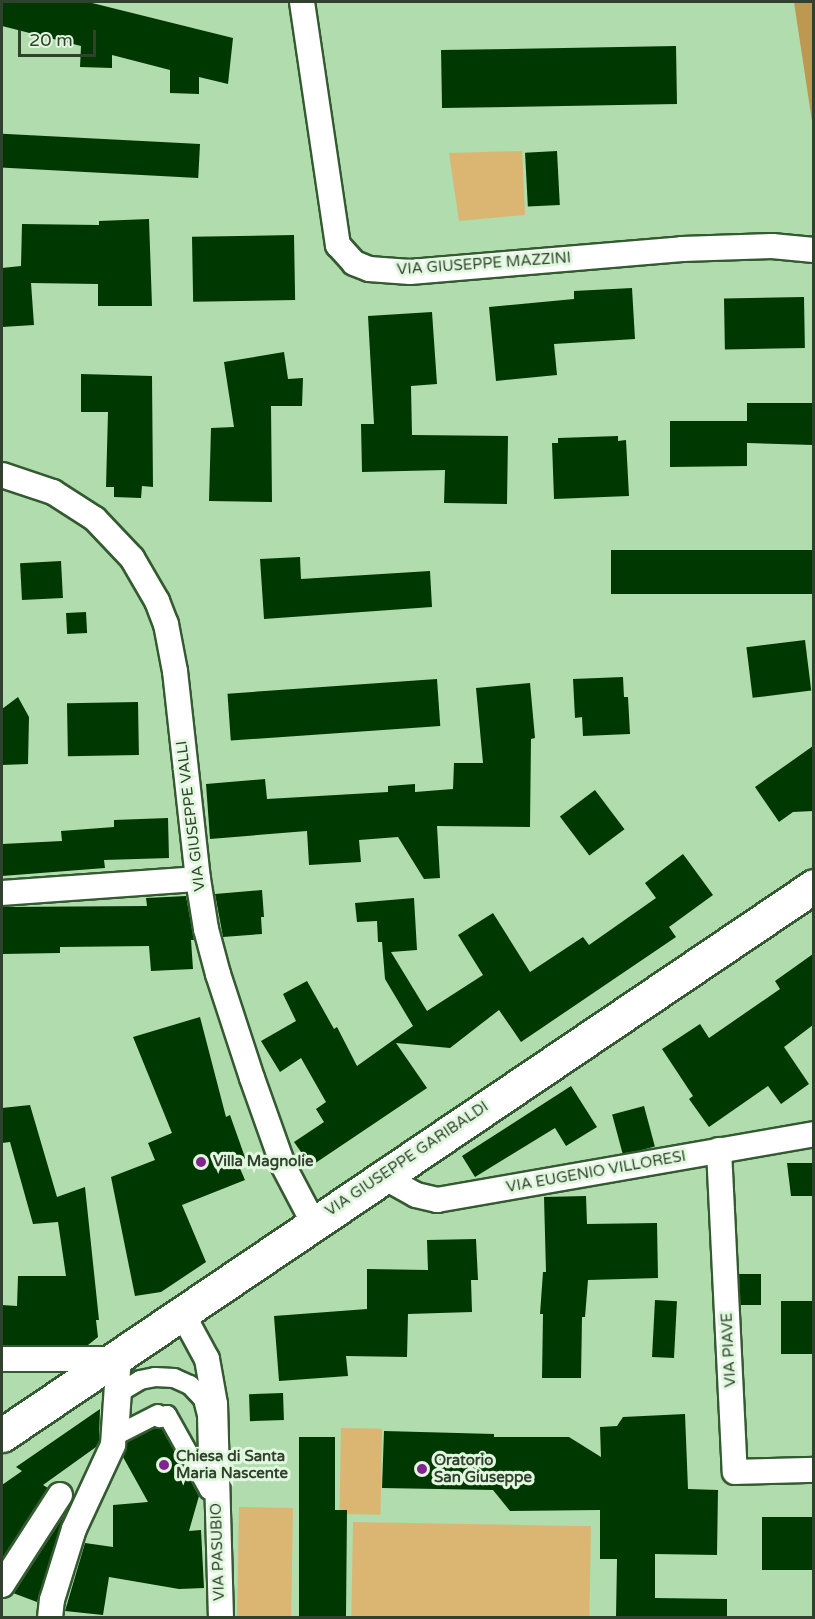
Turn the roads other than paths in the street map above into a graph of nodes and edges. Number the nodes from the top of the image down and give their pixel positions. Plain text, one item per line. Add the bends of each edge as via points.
1 (302, 2) edge
2 (813, 250) edge
3 (2, 475) edge
4 (198, 879) junction
5 (813, 886) edge
6 (2, 893) edge
7 (813, 1134) edge
8 (719, 1150) junction
9 (382, 1176) junction
10 (313, 1222) junction
11 (182, 1313) junction
12 (115, 1357) junction
13 (2, 1359) edge
14 (202, 1399) joint
15 (2, 1435) edge
16 (813, 1470) edge
17 (60, 1495) dead end
18 (2, 1585) edge
19 (50, 1617) edge
20 (221, 1617) edge

1 - 2 street, VIA GIUSEPPE MAZZINI via 338,245 354,263 369,269 410,272 682,249 772,246
3 - 4 street, VIA GIUSEPPE VALLI via 53,492 95,519 132,558 157,601 175,671
4 - 6 street
4 - 10 street, VIA GIUSEPPE VALLI via 218,974 252,1078 284,1165
5 - 9 main road, VIA GIUSEPPE GARIBALDI
7 - 8 street, VIA EUGENIO VILLORESI
8 - 9 street, VIA EUGENIO VILLORESI via 437,1200 416,1195
8 - 16 street, VIA PIAVE via 735,1472
9 - 10 main road, VIA GIUSEPPE GARIBALDI
10 - 11 main road, VIA GIUSEPPE GARIBALDI
11 - 12 main road, VIA GIUSEPPE GARIBALDI
11 - 20 street, VIA PASUBIO via 207,1359 214,1404
12 - 13 street
12 - 15 main road, VIA GIUSEPPE GARIBALDI
12 - 19 street via 113,1445 74,1529
14 - 14 street via 190,1385 174,1378 140,1380 122,1391 119,1434 158,1414 160,1418 167,1415 209,1490 207,1415
17 - 18 street

